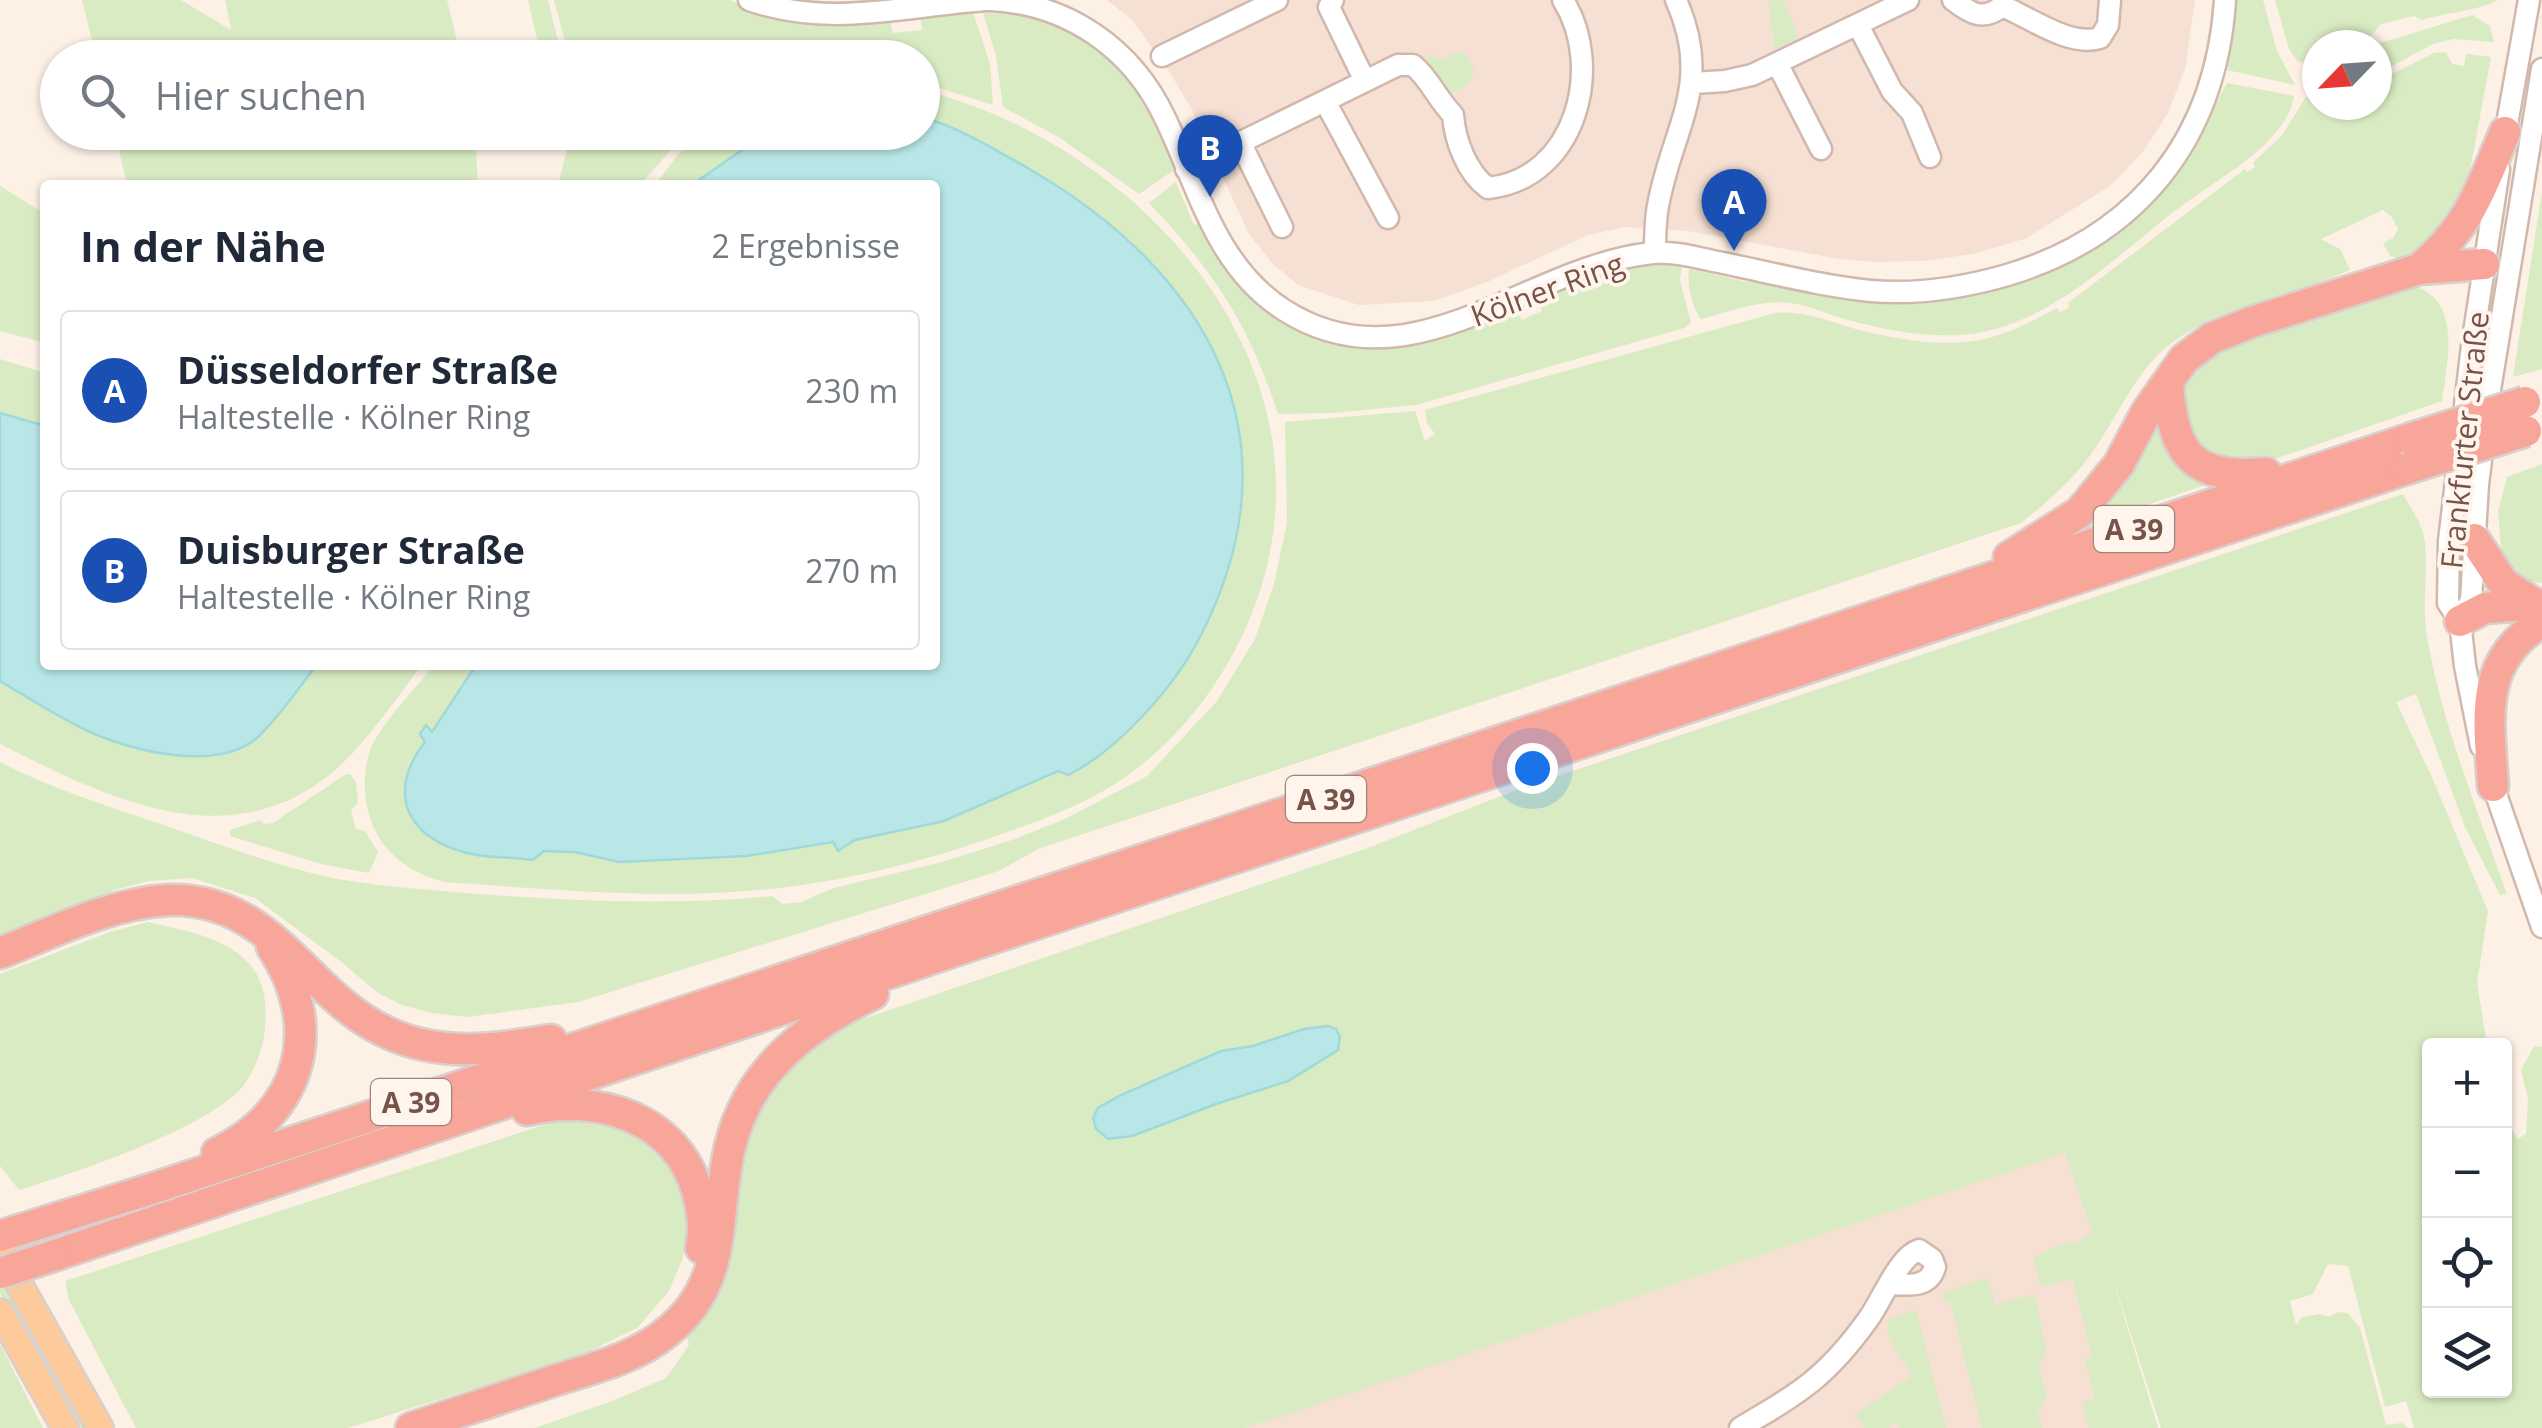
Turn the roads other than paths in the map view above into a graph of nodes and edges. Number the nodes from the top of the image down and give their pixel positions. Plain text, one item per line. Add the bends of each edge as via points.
1 (749, 0) edge
2 (988, 0) edge
3 (1001, 0) edge
4 (1277, 0) edge
5 (1563, 0) edge
6 (1676, 0) edge
7 (1953, 0) edge
8 (2110, 0) edge
9 (2224, 0) edge
10 (2530, 0) edge
11 (1329, 2) edge
12 (1898, 2) edge
13 (2003, 3) edge
14 (1858, 25) junction
15 (1162, 56) dead end
16 (1778, 65) junction
17 (2542, 70) edge
18 (1364, 81) junction
19 (1692, 82) junction
20 (1326, 102) junction
21 (2505, 132) junction
22 (1241, 144) junction
23 (1821, 149) dead end
24 (1930, 157) dead end
25 (1186, 170) junction
26 (1388, 218) dead end
27 (1282, 227) dead end
28 (1655, 253) junction
29 (2496, 266) junction
30 (2418, 269) junction
31 (2168, 386) junction
32 (2534, 414) edge
33 (2407, 454) junction
34 (2314, 469) junction
35 (2474, 539) junction
36 (1954, 588) junction
37 (2540, 613) edge
38 (2460, 621) junction
39 (2493, 786) junction
40 (2542, 926) edge
41 (259, 928) junction
42 (975, 944) junction
43 (0, 952) edge
44 (672, 1016) junction
45 (431, 1130) junction
46 (152, 1189) junction
47 (0, 1236) edge
48 (0, 1250) edge
49 (0, 1273) edge
50 (1891, 1284) dead end
51 (0, 1312) edge
52 (643, 1348) junction
53 (65, 1428) edge
54 (100, 1428) edge
55 (410, 1428) edge
56 (1740, 1428) edge

1 - 2 street, Kölner Ring via 810,15
2 - 3 street, Kölner Ring
3 - 25 street, Kölner Ring via 1059,14 1121,54 1165,117
4 - 15 street
5 - 18 street via 1583,61 1578,113 1545,161 1508,186 1488,188 1476,180 1453,115 1413,65
6 - 19 street
7 - 13 street via 1982,16
8 - 13 street via 2108,26 2090,41
9 - 28 street, Kölner Ring via 2213,78 2168,168 2092,238 2037,266 1928,291 1877,292
10 - 21 street, Frankfurter Straße
11 - 18 street
12 - 14 street
14 - 16 street
14 - 24 street via 1892,91 1912,113
16 - 19 street via 1725,82
16 - 23 street
17 - 29 street, Frankfurter Straße
18 - 20 street
19 - 28 street via 1658,202
20 - 22 street
20 - 26 street
21 - 29 street, Frankfurter Straße
21 - 30 highway via 2459,231
22 - 25 street
22 - 27 street
25 - 28 street, Kölner Ring via 1225,250 1253,284 1284,310 1357,336 1445,327 1573,274
29 - 30 highway
29 - 35 street, Frankfurter Straße
29 - 38 street, Frankfurter Straße via 2449,540 2448,602
30 - 31 highway via 2212,338 2184,359
31 - 34 highway via 2170,417 2183,450 2205,469 2233,476
31 - 36 highway via 2080,512
32 - 33 highway, A 39, bridge
33 - 34 highway, A 39
33 - 42 highway, A 39
34 - 36 highway, A 39
35 - 37 highway via 2495,575
35 - 38 street, Frankfurter Straße via 2471,600
36 - 44 highway, A 39
37 - 38 highway via 2484,608
37 - 39 highway via 2494,676 2488,716
38 - 39 street via 2471,703
39 - 40 street
41 - 43 highway via 230,912 169,900 124,907
41 - 44 highway via 360,1017 416,1044 492,1050
41 - 46 highway via 288,972 300,1007 298,1063 276,1109 246,1137
42 - 45 highway, A 39
42 - 52 highway via 839,1011 768,1068 730,1143 712,1268 688,1311
44 - 46 highway, A 39
45 - 49 highway, A 39, bridge
45 - 52 highway via 576,1104 633,1116 672,1144 695,1182 703,1242 682,1299
46 - 47 highway, A 39
48 - 54 main road
50 - 56 street via 1827,1370
51 - 53 main road
52 - 55 highway

